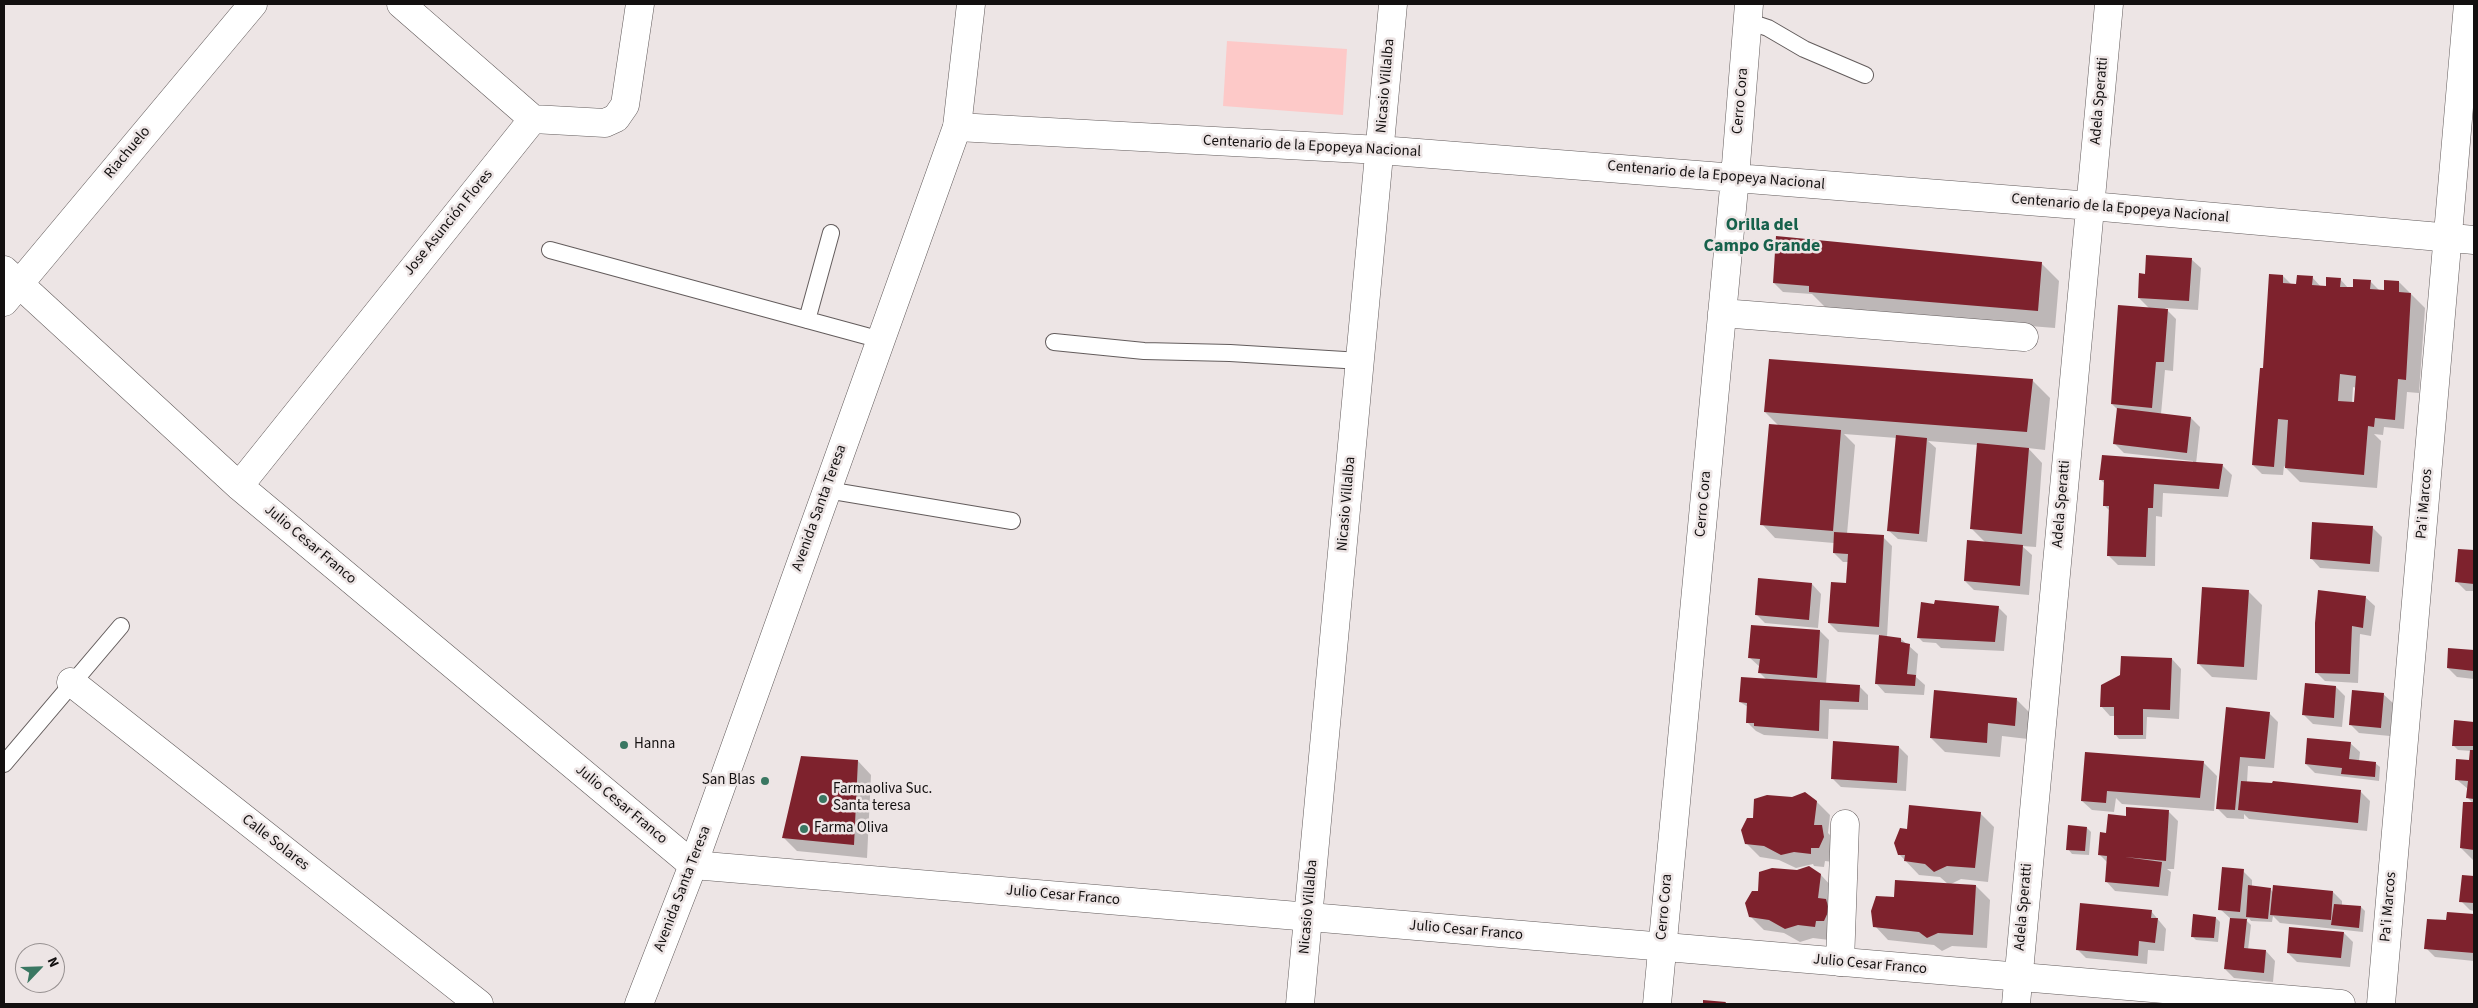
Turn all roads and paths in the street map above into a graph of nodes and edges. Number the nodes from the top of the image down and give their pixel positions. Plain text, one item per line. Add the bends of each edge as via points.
1 (253, 4) edge
2 (400, 4) edge
3 (640, 4) edge
4 (971, 4) edge
5 (1393, 4) edge
6 (2109, 4) edge
7 (2468, 4) edge
8 (1748, 12) edge
9 (1865, 76) dead end
10 (532, 119) junction
11 (957, 127) junction
12 (1380, 150) junction
13 (1735, 177) junction
14 (2090, 206) junction
15 (831, 233) dead end
16 (2462, 239) edge
17 (550, 250) dead end
18 (9, 285) edge
19 (1722, 312) junction
20 (807, 320) junction
21 (2024, 337) dead end
22 (880, 340) junction
23 (1054, 342) dead end
24 (1361, 361) junction
25 (239, 486) junction
26 (827, 490) junction
27 (1012, 521) dead end
28 (121, 626) dead end
29 (71, 682) junction
30 (4, 764) edge
31 (1845, 824) dead end
32 (693, 865) junction
33 (1308, 917) junction
34 (1661, 947) junction
35 (1840, 962) junction
36 (2017, 977) junction
37 (479, 1004) edge
38 (639, 1004) edge
39 (1300, 1004) edge
40 (1657, 1004) edge
41 (2016, 1004) edge
42 (2340, 1004) edge
43 (2381, 1004) edge

1 - 18 street, Riachuelo
2 - 10 street
3 - 10 street via 625,105 616,118 604,124
4 - 11 street, Avenida Santa Teresa
5 - 12 street, Nicasio Villalba
6 - 14 street, Adela Speratti
7 - 16 street, Pa'i Marcos
8 - 9 lane via 1804,49
8 - 13 street, Cerro Cora
10 - 25 street, Jose Asunción Flores
11 - 12 street, Centenario de la Epopeya Nacional
11 - 22 street, Avenida Santa Teresa
12 - 13 street, Centenario de la Epopeya Nacional
12 - 24 street, Nicasio Villalba
13 - 14 street, Centenario de la Epopeya Nacional
13 - 19 street, Cerro Cora
14 - 16 street, Centenario de la Epopeya Nacional
14 - 36 street, Adela Speratti
15 - 20 lane
16 - 43 street, Pa'i Marcos
17 - 20 lane
18 - 25 street, Julio Cesar Franco
19 - 21 street
19 - 34 street, Cerro Cora
20 - 22 lane
22 - 26 street, Avenida Santa Teresa
23 - 24 lane via 1144,351
24 - 33 street, Nicasio Villalba
25 - 32 street, Julio Cesar Franco
26 - 27 lane
26 - 32 street, Avenida Santa Teresa
28 - 29 lane
29 - 30 lane
29 - 37 street, Calle Solares
31 - 35 street
32 - 33 street, Julio Cesar Franco
32 - 38 street, Avenida Santa Teresa
33 - 34 street, Julio Cesar Franco
33 - 39 street, Nicasio Villalba
34 - 35 street, Julio Cesar Franco
34 - 40 street, Cerro Cora
35 - 36 street, Julio Cesar Franco
36 - 41 street, Adela Speratti
36 - 42 street, Julio Cesar Franco

